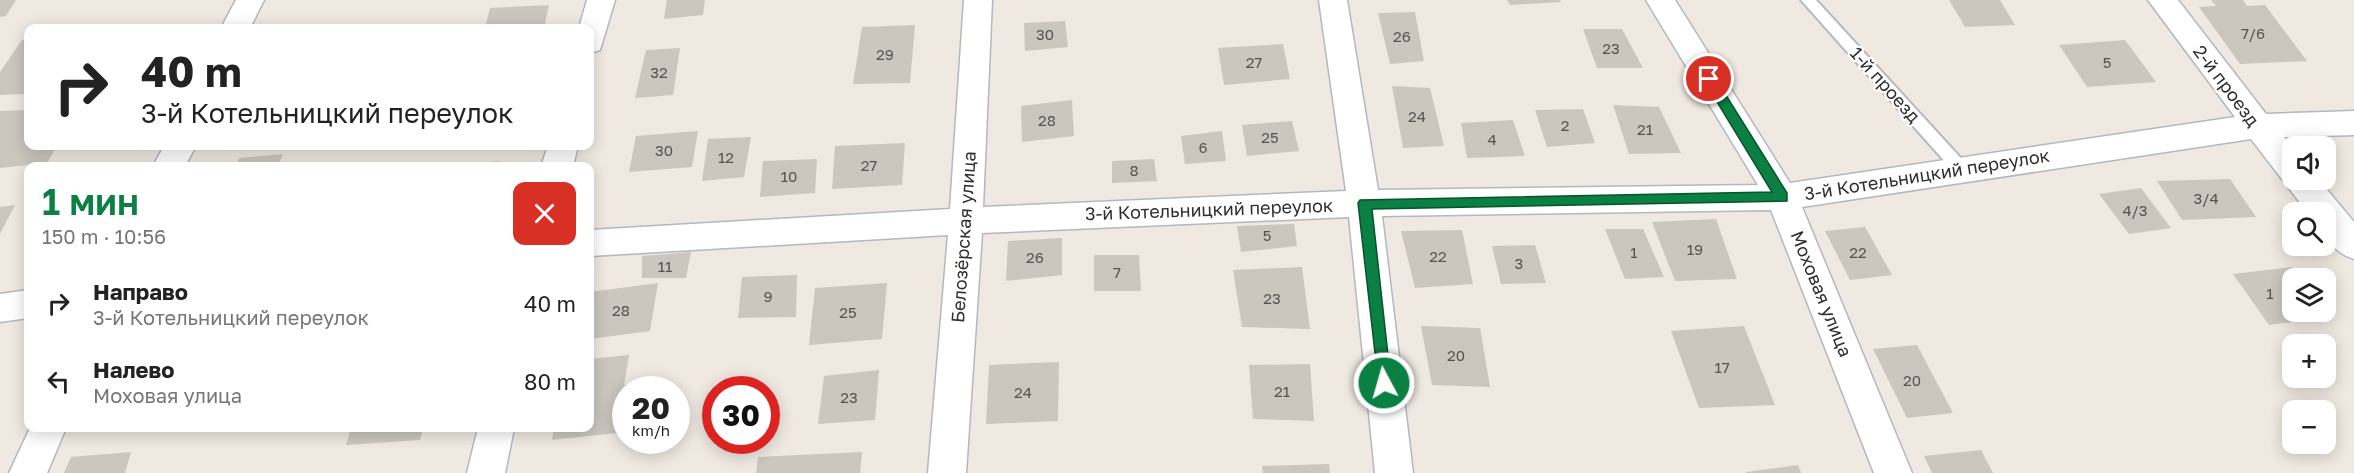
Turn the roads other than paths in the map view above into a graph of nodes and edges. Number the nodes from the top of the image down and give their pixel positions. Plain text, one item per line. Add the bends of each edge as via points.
1 (250, 0) edge
2 (601, 0) edge
3 (978, 0) edge
4 (1333, 0) edge
5 (1660, 0) edge
6 (1808, 0) edge
7 (2162, 0) edge
8 (238, 24) edge
9 (594, 27) edge
10 (2354, 123) edge
11 (2256, 126) junction
12 (2282, 158) edge
13 (1962, 170) junction
14 (2308, 190) edge
15 (1782, 197) junction
16 (1364, 203) junction
17 (966, 221) junction
18 (594, 243) edge
19 (2354, 246) edge
20 (24, 305) edge
21 (0, 308) edge
22 (46, 432) edge
23 (495, 432) edge
24 (28, 473) edge
25 (486, 473) edge
26 (947, 473) edge
27 (1394, 473) edge
28 (1893, 473) edge

1 - 8 street
2 - 9 street
3 - 17 street, Белозёрская улица
4 - 16 street
5 - 15 street, Моховая улица
6 - 13 lane, 1-й проезд
7 - 11 street, 2-й проезд
10 - 11 street, 3-й Котельницкий переулок
11 - 12 street, 2-й проезд
11 - 13 street, 3-й Котельницкий переулок
13 - 15 street, 3-й Котельницкий переулок
14 - 19 street
15 - 16 street, 3-й Котельницкий переулок
15 - 28 street, Моховая улица
16 - 17 street, 3-й Котельницкий переулок
16 - 27 street
17 - 18 street, 3-й Котельницкий переулок
17 - 26 street, Белозёрская улица
20 - 21 street
22 - 24 street
23 - 25 street

